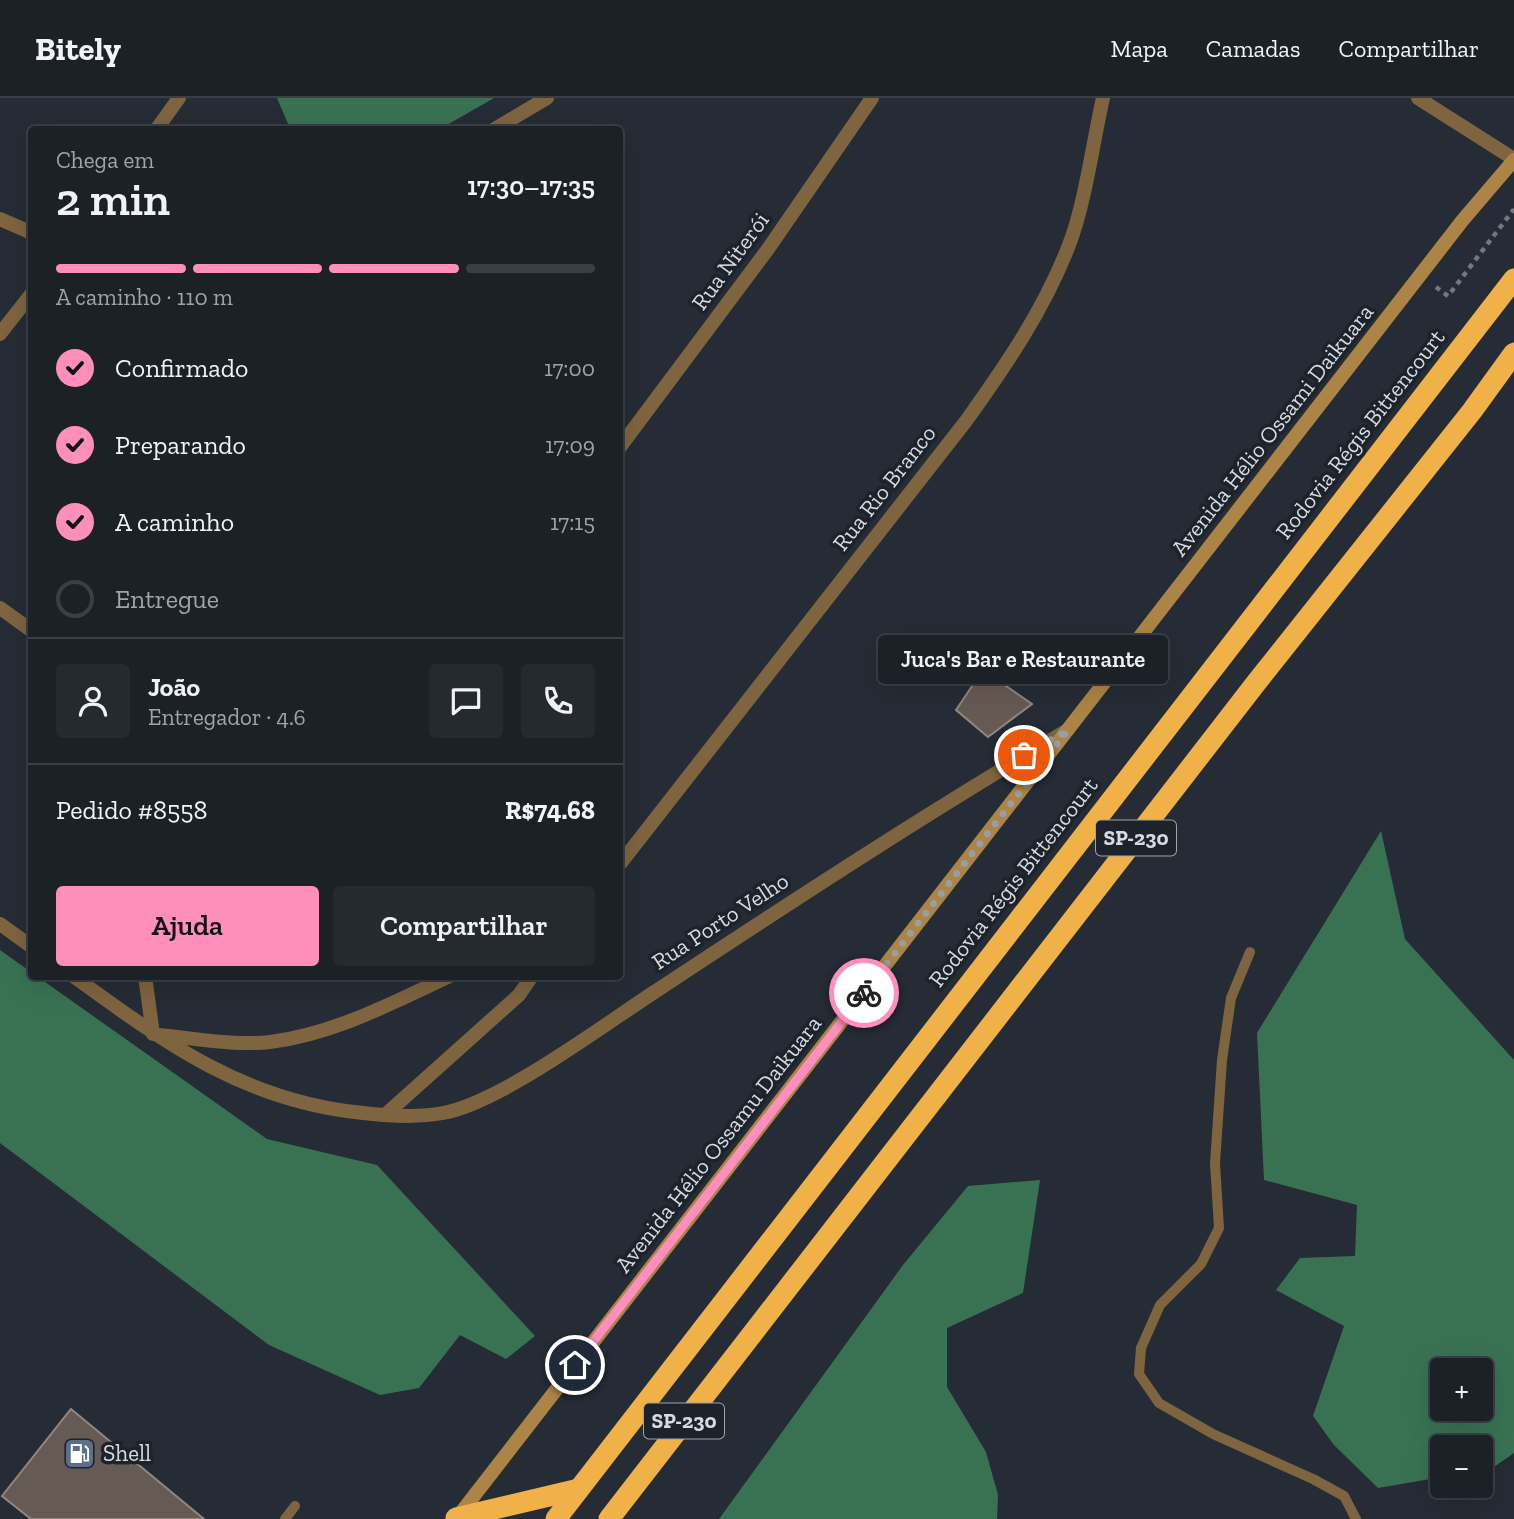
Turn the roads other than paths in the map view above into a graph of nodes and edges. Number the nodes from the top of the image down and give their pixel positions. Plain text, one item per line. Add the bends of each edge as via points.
1 (179, 98) edge
2 (547, 98) edge
3 (872, 98) edge
4 (1103, 98) edge
5 (1418, 98) edge
6 (159, 126) edge
7 (500, 126) edge
8 (1514, 159) edge
9 (0, 219) edge
10 (28, 231) edge
11 (1514, 279) edge
12 (28, 298) edge
13 (0, 334) edge
14 (1514, 353) edge
15 (623, 443) edge
16 (0, 608) edge
17 (28, 628) edge
18 (1068, 730) junction
19 (623, 860) edge
20 (0, 924) edge
21 (28, 944) edge
22 (1250, 952) dead end
23 (79, 980) edge
24 (146, 980) edge
25 (441, 980) edge
26 (529, 980) edge
27 (153, 1034) junction
28 (385, 1115) junction
29 (579, 1489) junction
30 (295, 1506) dead end
31 (285, 1519) edge
32 (454, 1519) edge
33 (556, 1519) edge
34 (609, 1519) edge
35 (1356, 1519) edge

1 - 6 street
2 - 7 street
3 - 15 street, Rua Niterói via 768,249
4 - 19 street, Rua Rio Branco via 1070,243 1009,361
5 - 8 street
8 - 18 street, Avenida Hélio Ossami Daikuara
9 - 10 street
11 - 29 highway, Rodovia Régis Bittencourt / SP-230
12 - 13 street
14 - 34 highway, SP-230
16 - 17 street
18 - 28 street, Rua Porto Velho via 947,802 507,1085 445,1113
18 - 32 street, Avenida Hélio Ossamu Daikuara
20 - 21 street
22 - 35 lane via 1231,998 1222,1060 1215,1163 1219,1228 1201,1264 1160,1305 1141,1348 1139,1374 1159,1403 1343,1496
23 - 27 street, Rua Porto Velho
24 - 27 street
25 - 27 street via 352,1021 305,1036 255,1042
26 - 28 street via 519,995
27 - 28 street, Rua Porto Velho via 190,1058 281,1097 330,1110
29 - 32 highway
29 - 33 highway, Rodovia Régis Bittencourt / SP-230
30 - 31 lane

